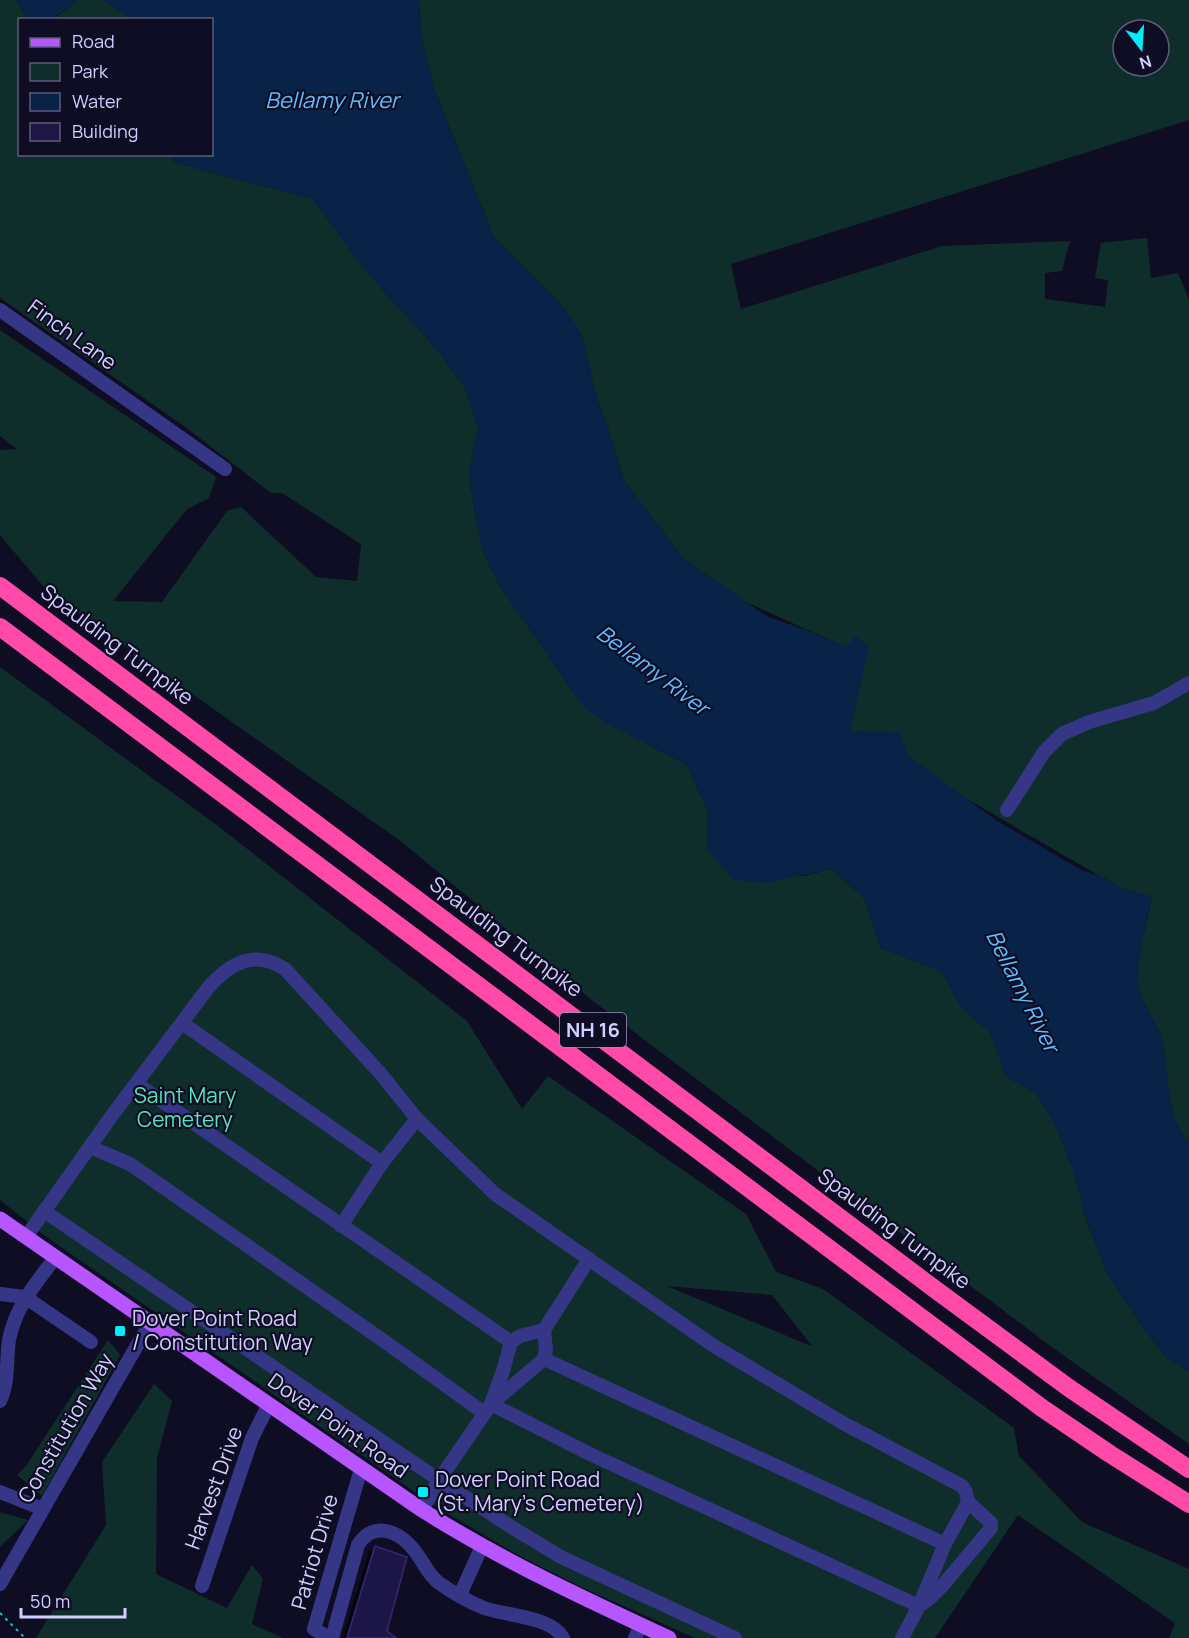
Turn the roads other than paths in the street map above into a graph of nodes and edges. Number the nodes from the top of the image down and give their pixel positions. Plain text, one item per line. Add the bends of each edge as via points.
1 (0, 310) edge
2 (225, 469) dead end
3 (0, 586) edge
4 (0, 627) edge
5 (1189, 683) edge
6 (1007, 810) dead end
7 (182, 1023) junction
8 (138, 1084) junction
9 (417, 1119) junction
10 (90, 1147) junction
11 (382, 1163) junction
12 (44, 1211) junction
13 (0, 1219) edge
14 (341, 1226) junction
15 (26, 1237) junction
16 (55, 1258) junction
17 (589, 1259) junction
18 (0, 1294) edge
19 (25, 1297) junction
20 (150, 1323) junction
21 (544, 1330) junction
22 (91, 1342) dead end
23 (511, 1342) junction
24 (544, 1359) junction
25 (0, 1401) edge
26 (269, 1404) junction
27 (487, 1409) junction
28 (1189, 1469) edge
29 (361, 1470) junction
30 (439, 1480) junction
31 (0, 1492) edge
32 (968, 1502) junction
33 (1189, 1504) edge
34 (43, 1509) junction
35 (422, 1510) junction
36 (945, 1544) junction
37 (482, 1546) junction
38 (0, 1584) edge
39 (202, 1586) dead end
40 (460, 1595) junction
41 (919, 1606) junction
42 (638, 1631) edge
43 (331, 1638) edge
44 (563, 1638) edge
45 (669, 1638) edge
46 (735, 1638) edge
47 (902, 1638) edge

1 - 2 street, Finch Lane
3 - 28 highway, Spaulding Turnpike / NH 16 via 936,1290 1069,1388
4 - 33 highway, NH 16 via 1042,1408
5 - 6 street via 1154,703 1062,734 1044,752
7 - 8 street
7 - 9 street via 221,973 248,960 275,963 302,987
7 - 11 street
8 - 10 street
8 - 14 street
9 - 11 street
9 - 17 street via 495,1194
10 - 12 street
10 - 27 street via 129,1164
11 - 14 street
12 - 15 street
12 - 30 street
13 - 15 main road, Dover Point Road
14 - 23 street
15 - 16 main road, Dover Point Road
16 - 19 street
16 - 20 main road, Dover Point Road
17 - 21 street
17 - 32 street via 769,1380 962,1486
18 - 19 street
19 - 22 street
19 - 25 street via 14,1322
20 - 26 main road, Dover Point Road
20 - 34 street, Constitution Way
21 - 23 street
21 - 24 street
23 - 27 street
24 - 27 street
24 - 36 street
26 - 29 main road, Dover Point Road
26 - 39 street, Harvest Drive via 252,1438
27 - 30 street
27 - 41 street
29 - 35 main road, Dover Point Road
29 - 43 street, Patriot Drive via 314,1629
30 - 35 street
30 - 46 street via 561,1557
31 - 34 street
32 - 36 street
32 - 41 street via 991,1523 991,1528 943,1585
34 - 38 street, Constitution Way
35 - 37 main road, Dover Point Road
36 - 41 street
37 - 40 street
37 - 42 main road, Dover Point Road
40 - 43 street via 438,1583 404,1540 393,1533 372,1531 358,1545
40 - 44 street via 482,1607 550,1625
41 - 47 street
42 - 45 main road, Dover Point Road

